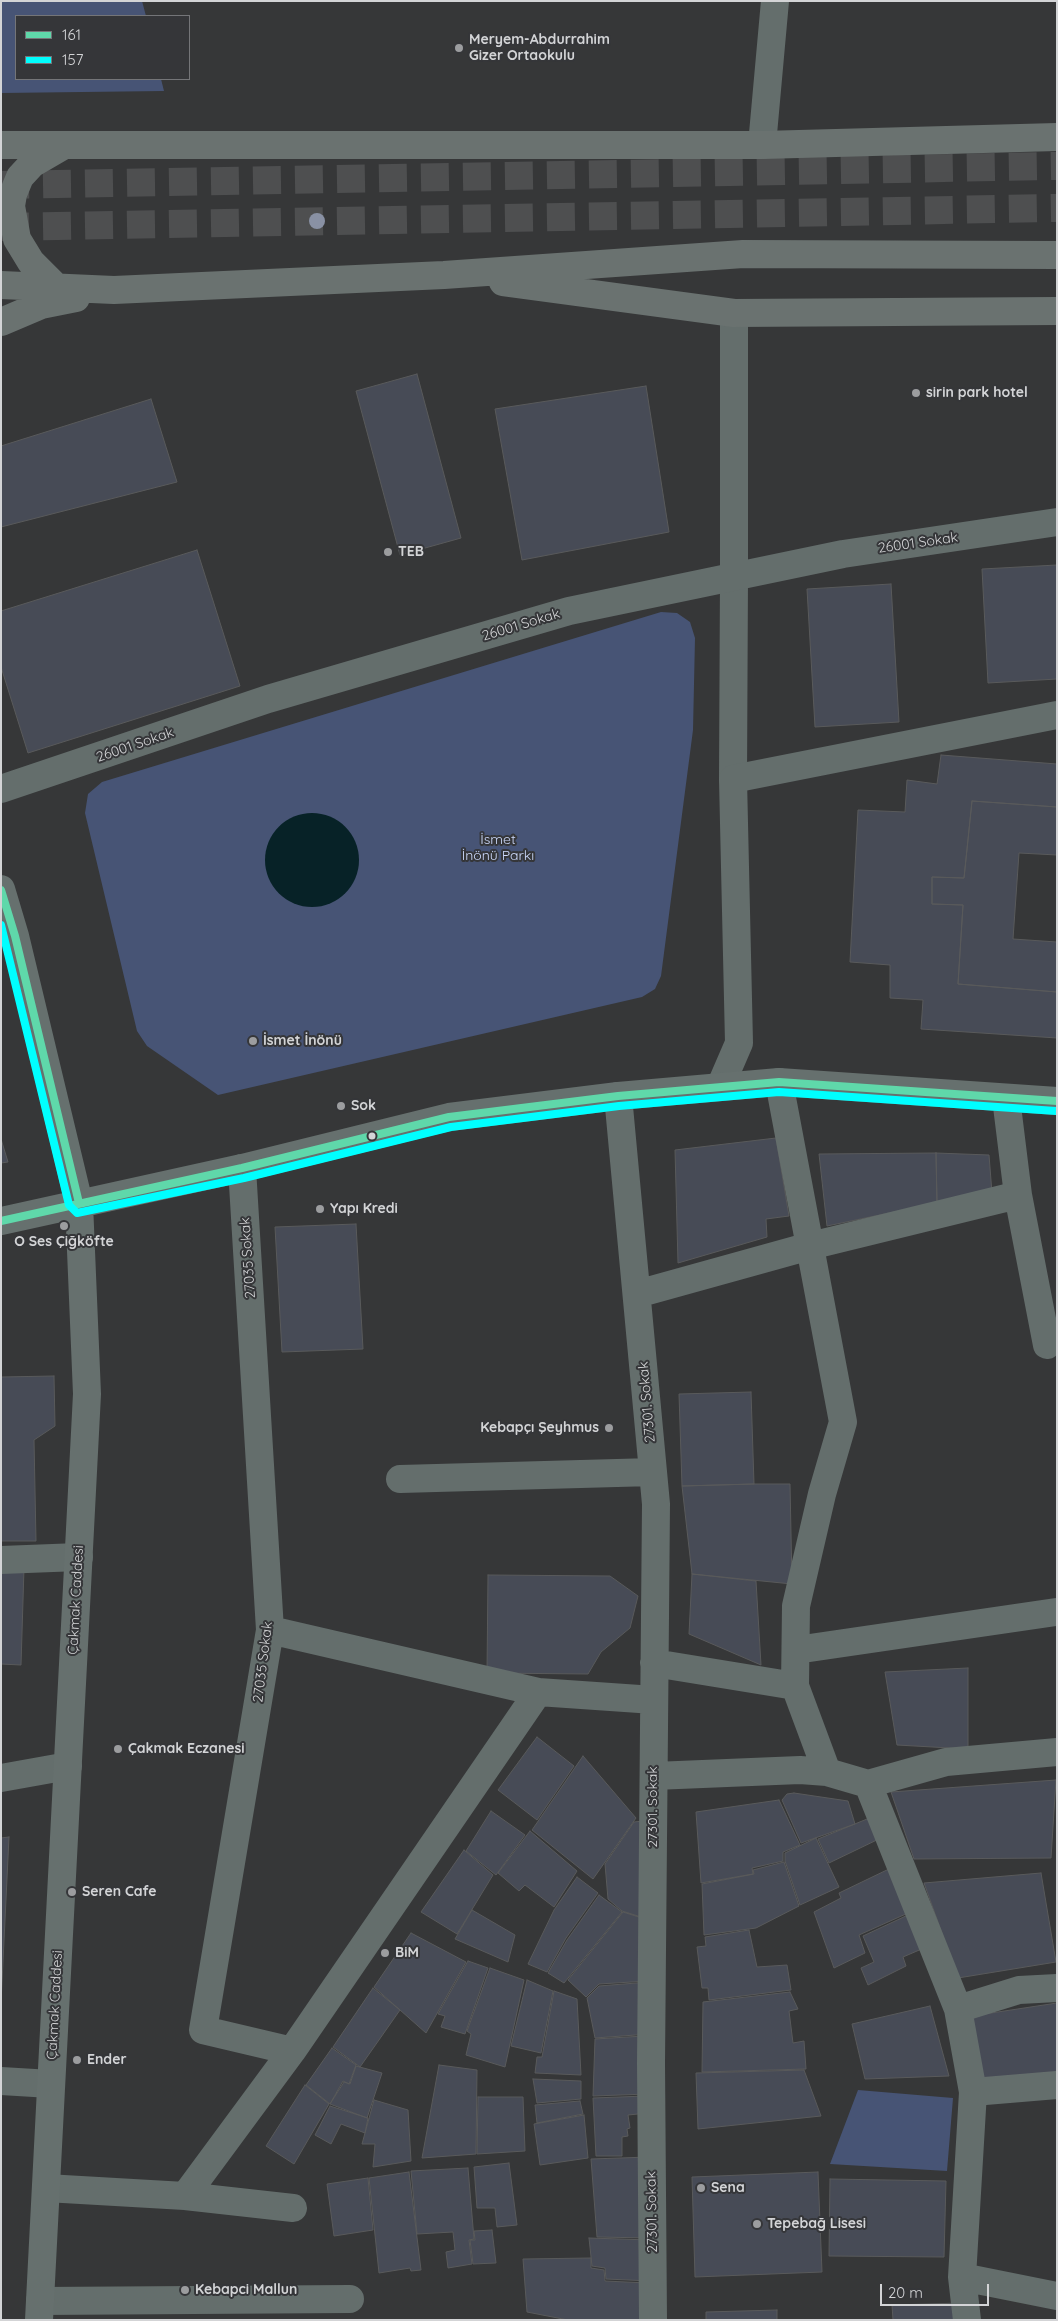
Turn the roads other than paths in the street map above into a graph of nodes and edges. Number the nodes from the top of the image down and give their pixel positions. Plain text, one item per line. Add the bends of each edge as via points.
1 (775, 1) edge
2 (1057, 136) edge
3 (67, 144) junction
4 (1, 145) edge
5 (762, 146) junction
6 (1057, 255) edge
7 (444, 275) junction
8 (1, 284) edge
9 (56, 287) junction
10 (114, 290) junction
11 (1057, 311) edge
12 (734, 312) junction
13 (1, 322) edge
14 (1057, 522) edge
15 (734, 577) junction
16 (1057, 715) edge
17 (733, 779) junction
18 (1, 789) edge
19 (1, 890) edge
20 (8, 938) edge
21 (779, 1082) junction
22 (720, 1087) junction
23 (618, 1096) junction
24 (1006, 1098) junction
25 (1057, 1101) edge
26 (242, 1168) junction
27 (1018, 1195) junction
28 (79, 1203) junction
29 (1, 1221) edge
30 (810, 1246) junction
31 (637, 1294) junction
32 (1047, 1345) dead end
33 (653, 1472) junction
34 (400, 1479) dead end
35 (79, 1557) junction
36 (1, 1560) edge
37 (1056, 1612) edge
38 (270, 1630) junction
39 (796, 1650) junction
40 (654, 1662) junction
41 (795, 1686) junction
42 (538, 1692) junction
43 (654, 1700) junction
44 (1057, 1752) edge
45 (68, 1766) junction
46 (826, 1772) junction
47 (654, 1776) junction
48 (1, 1778) edge
49 (868, 1784) junction
50 (1057, 1988) edge
51 (958, 2009) junction
52 (292, 2051) junction
53 (1, 2081) edge
54 (51, 2084) junction
55 (1057, 2085) edge
56 (973, 2092) junction
57 (46, 2188) junction
58 (185, 2196) junction
59 (293, 2208) dead end
60 (962, 2277) junction
61 (1057, 2296) edge
62 (350, 2299) dead end
63 (40, 2311) edge
64 (653, 2320) edge
65 (967, 2320) edge

1 - 5 street
2 - 5 highway
3 - 4 highway
3 - 5 highway
3 - 9 highway via 32,164 20,177 11,206 17,239 31,262
6 - 7 highway via 742,254
7 - 10 highway
7 - 12 highway
8 - 9 highway
9 - 10 highway
10 - 13 highway via 40,305
11 - 12 highway
12 - 15 street
14 - 15 street, 26001 Sokak via 843,554
15 - 17 street
15 - 18 street, 26001 Sokak via 569,611 268,699
16 - 17 street
17 - 22 street via 739,1043
19 - 20 main road, Çakmak Caddesi
20 - 28 main road, Çakmak Caddesi
21 - 22 main road
21 - 24 main road
21 - 30 street
22 - 23 main road
23 - 26 main road via 450,1118
23 - 31 street, 27301. Sokak
24 - 25 main road
24 - 27 street
26 - 28 main road
26 - 38 street, 27035 Sokak
27 - 30 street
27 - 32 street
28 - 29 main road
28 - 35 main road, Çakmak Caddesi via 87,1394
30 - 31 street
30 - 39 street via 843,1422 822,1494 796,1606
31 - 33 street, 27301. Sokak
33 - 34 street
33 - 40 street, 27301. Sokak via 656,1504
35 - 36 street
35 - 45 main road, Çakmak Caddesi
37 - 39 street
38 - 42 street
38 - 52 street, 27035 Sokak via 203,2030
39 - 41 street
40 - 41 street
40 - 43 street, 27301. Sokak
41 - 46 street
42 - 43 street
42 - 52 street
43 - 47 street, 27301. Sokak
44 - 49 street via 946,1762
45 - 48 street
45 - 54 main road, Çakmak Caddesi
46 - 47 street via 777,1770
46 - 49 street
47 - 64 street, 27301. Sokak
49 - 51 street
50 - 51 street via 1019,1990
51 - 56 street
52 - 58 street
53 - 54 street
54 - 57 main road, Çakmak Caddesi
55 - 56 street
56 - 60 street
57 - 58 street
57 - 63 main road, Çakmak Caddesi
58 - 59 street
60 - 61 street
60 - 65 street
62 - 63 street

